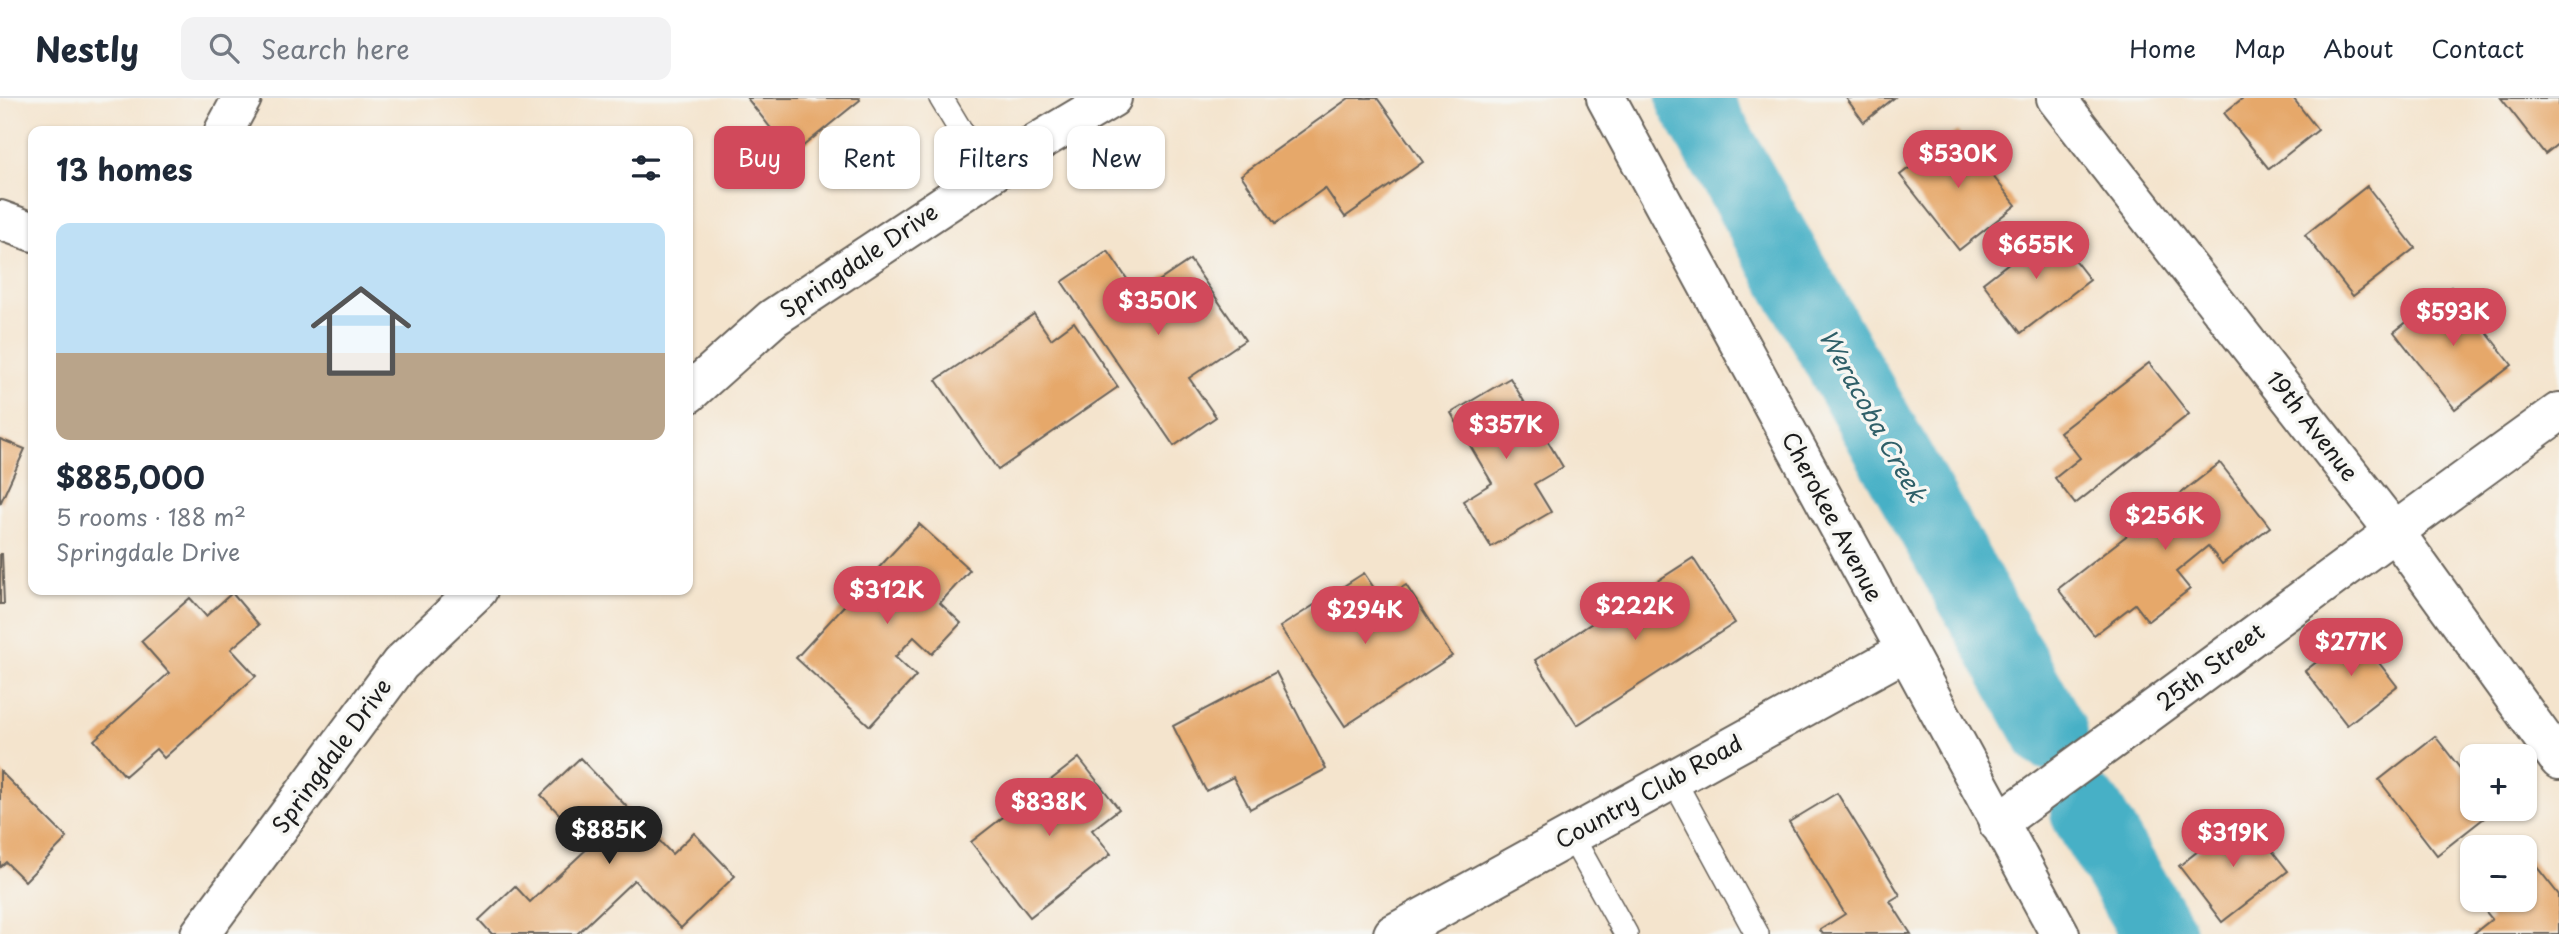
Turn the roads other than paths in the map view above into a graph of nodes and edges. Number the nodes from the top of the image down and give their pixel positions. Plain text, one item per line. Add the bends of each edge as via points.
1 (242, 98) edge
2 (941, 98) edge
3 (1112, 98) edge
4 (1606, 98) edge
5 (2056, 98) edge
6 (227, 126) edge
7 (958, 126) edge
8 (1053, 135) edge
9 (968, 189) edge
10 (0, 220) edge
11 (28, 230) edge
12 (693, 390) edge
13 (2559, 412) edge
14 (2394, 531) junction
15 (473, 595) edge
16 (1904, 652) junction
17 (2559, 760) edge
18 (1672, 779) junction
19 (1998, 823) junction
20 (1571, 835) junction
21 (200, 934) edge
22 (1393, 934) edge
23 (1626, 934) edge
24 (1757, 934) edge
25 (2060, 934) edge

1 - 6 street
2 - 7 lane
3 - 8 street, Springdale Drive
4 - 16 street, Cherokee Avenue
5 - 14 street, 19th Avenue
9 - 12 street, Springdale Drive via 773,318
10 - 11 street
13 - 14 street, 25th Street
14 - 17 street, 19th Avenue
14 - 19 street, 25th Street
15 - 21 street, Springdale Drive via 400,664
16 - 18 street, Country Club Road
16 - 19 street, Cherokee Avenue
18 - 20 street, Country Club Road
18 - 24 lane
19 - 25 street, Cherokee Avenue
20 - 22 street, Country Club Road
20 - 23 lane

